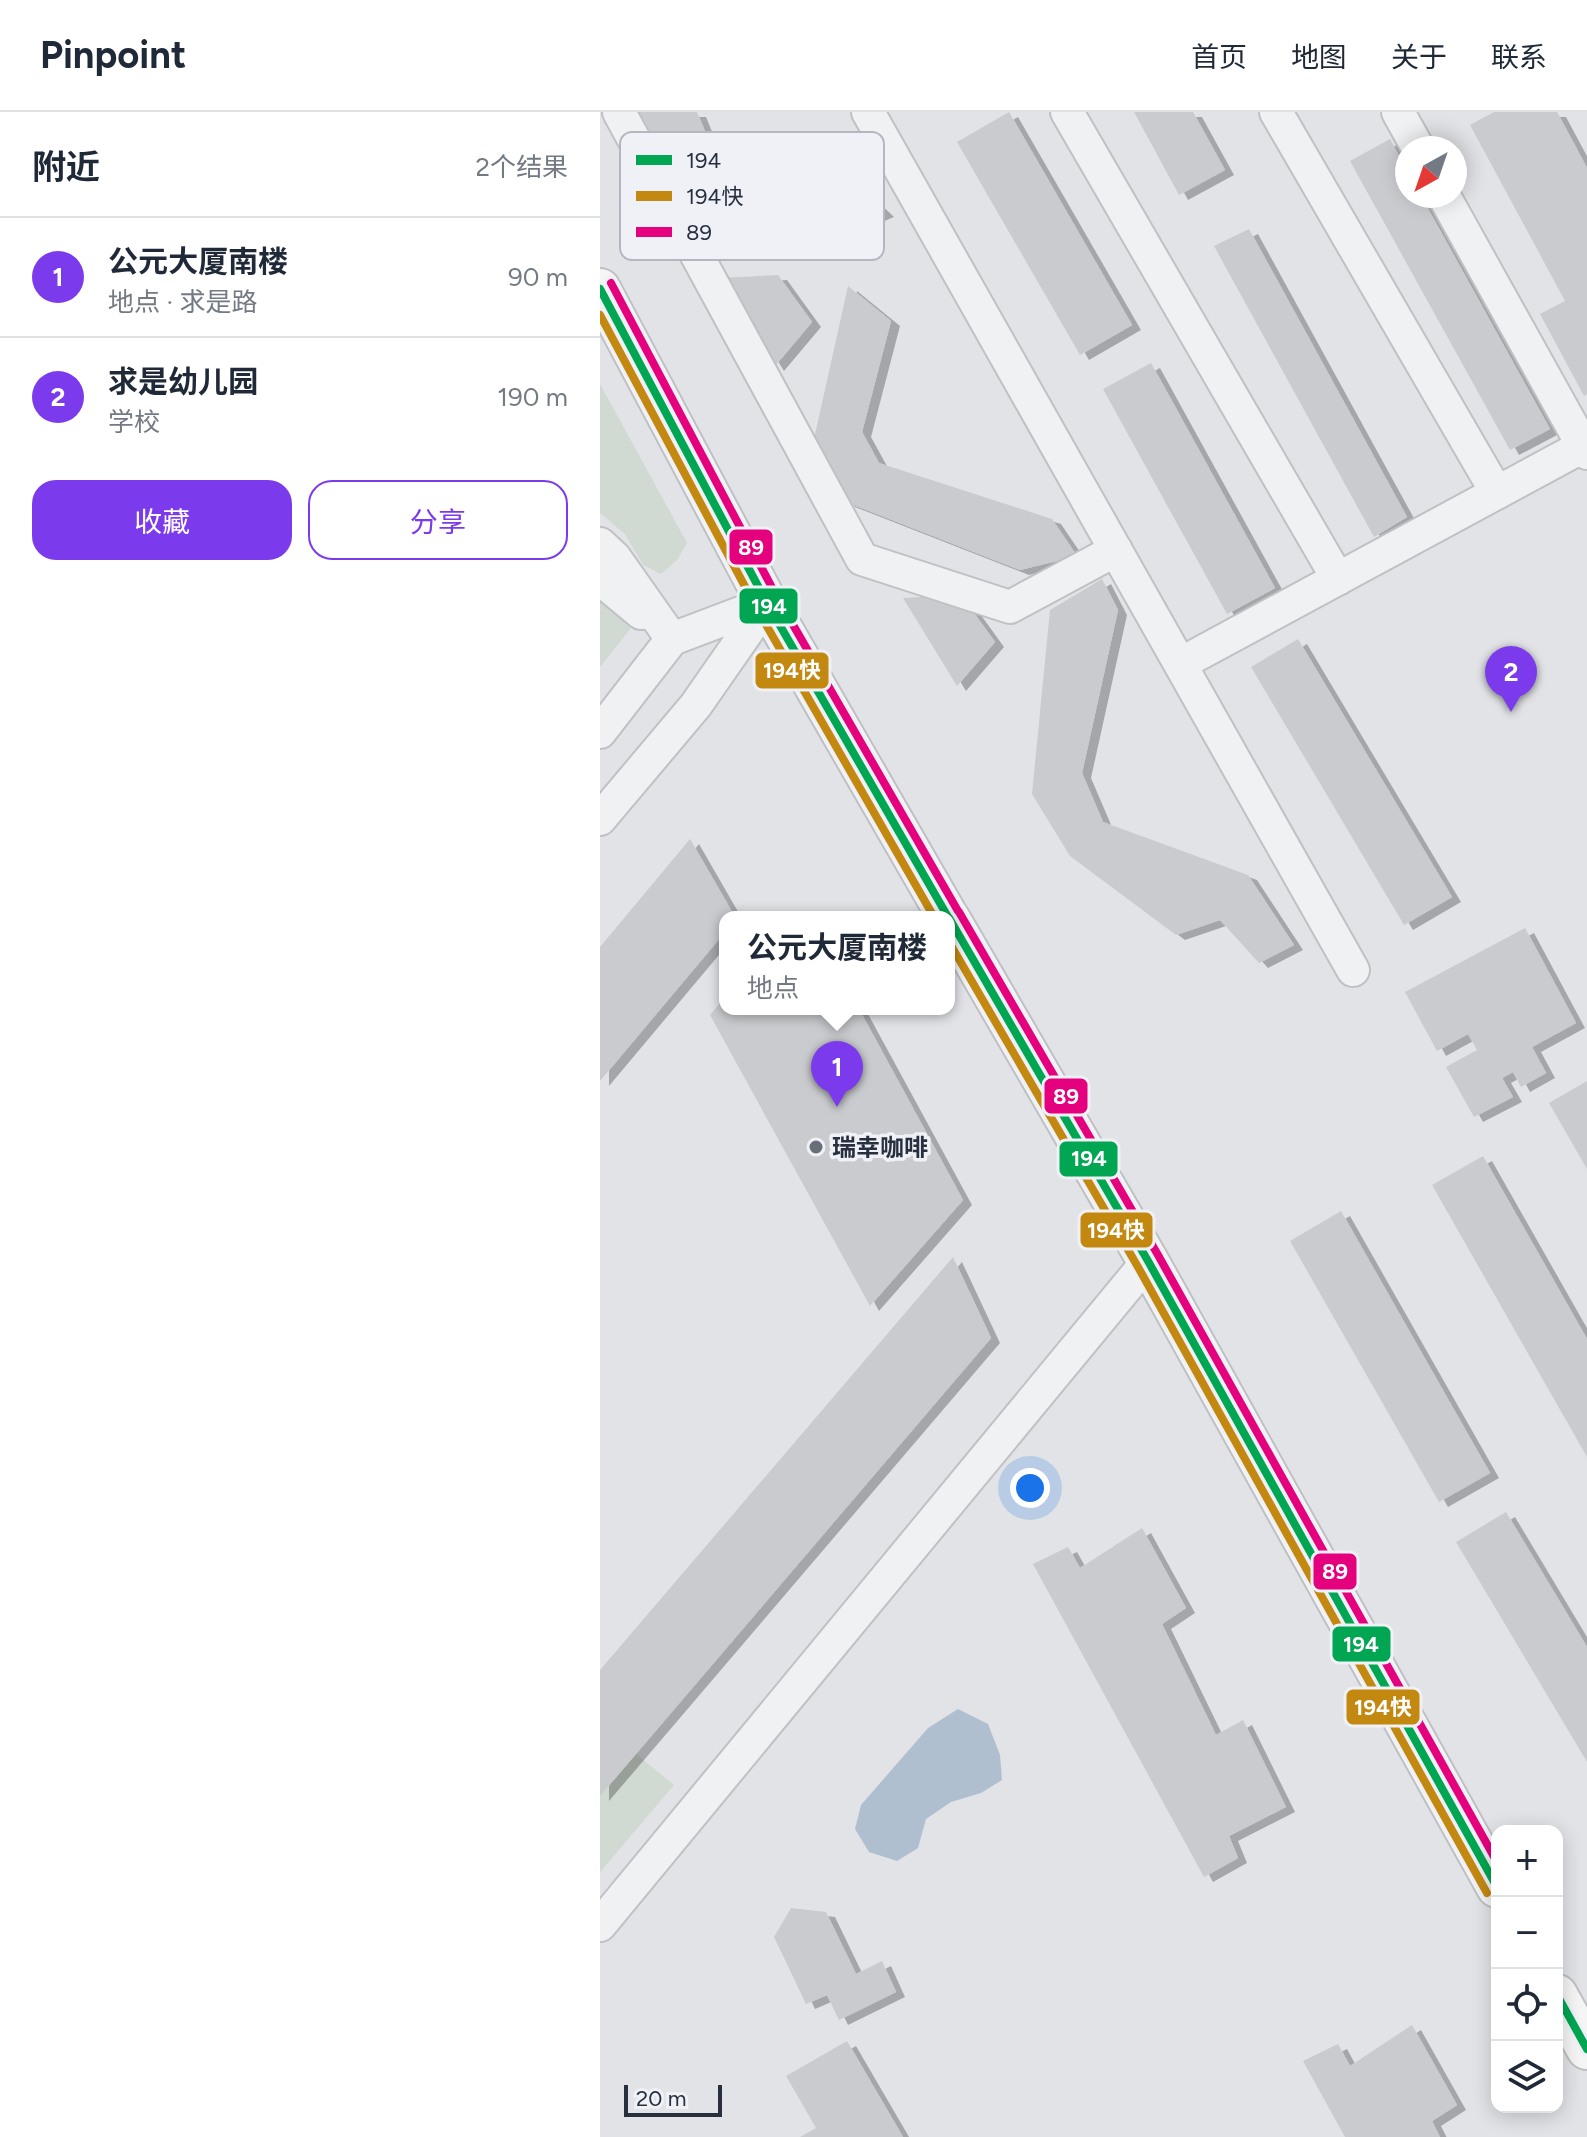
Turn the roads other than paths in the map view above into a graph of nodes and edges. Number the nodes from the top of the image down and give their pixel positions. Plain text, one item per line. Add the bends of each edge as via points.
1 (619, 112) edge
2 (868, 112) edge
3 (1067, 112) edge
4 (1276, 112) edge
5 (1398, 112) edge
6 (630, 132) edge
7 (879, 132) edge
8 (1411, 136) edge
9 (884, 140) edge
10 (1451, 208) edge
11 (699, 260) edge
12 (600, 289) edge
13 (1586, 448) edge
14 (1497, 493) junction
15 (600, 544) edge
16 (1116, 550) junction
17 (600, 579) edge
18 (1338, 579) junction
19 (767, 603) junction
20 (672, 639) junction
21 (1180, 664) junction
22 (600, 732) edge
23 (600, 819) edge
24 (945, 911) edge
25 (955, 928) edge
26 (1353, 970) dead end
27 (1148, 1261) junction
28 (1491, 1876) edge
29 (600, 1925) edge
30 (1563, 2006) edge
31 (1587, 2049) edge

1 - 6 street
2 - 7 street
3 - 18 street
4 - 14 street
5 - 8 street
9 - 16 street
10 - 13 street
11 - 16 street via 862,559 1010,607
12 - 19 main road
13 - 14 street
14 - 18 street
15 - 20 street
16 - 21 street
17 - 20 street
18 - 21 street
19 - 20 street
19 - 23 street via 696,705
19 - 24 main road
20 - 22 street
21 - 26 street
25 - 27 main road
27 - 28 main road
27 - 29 street
30 - 31 main road

